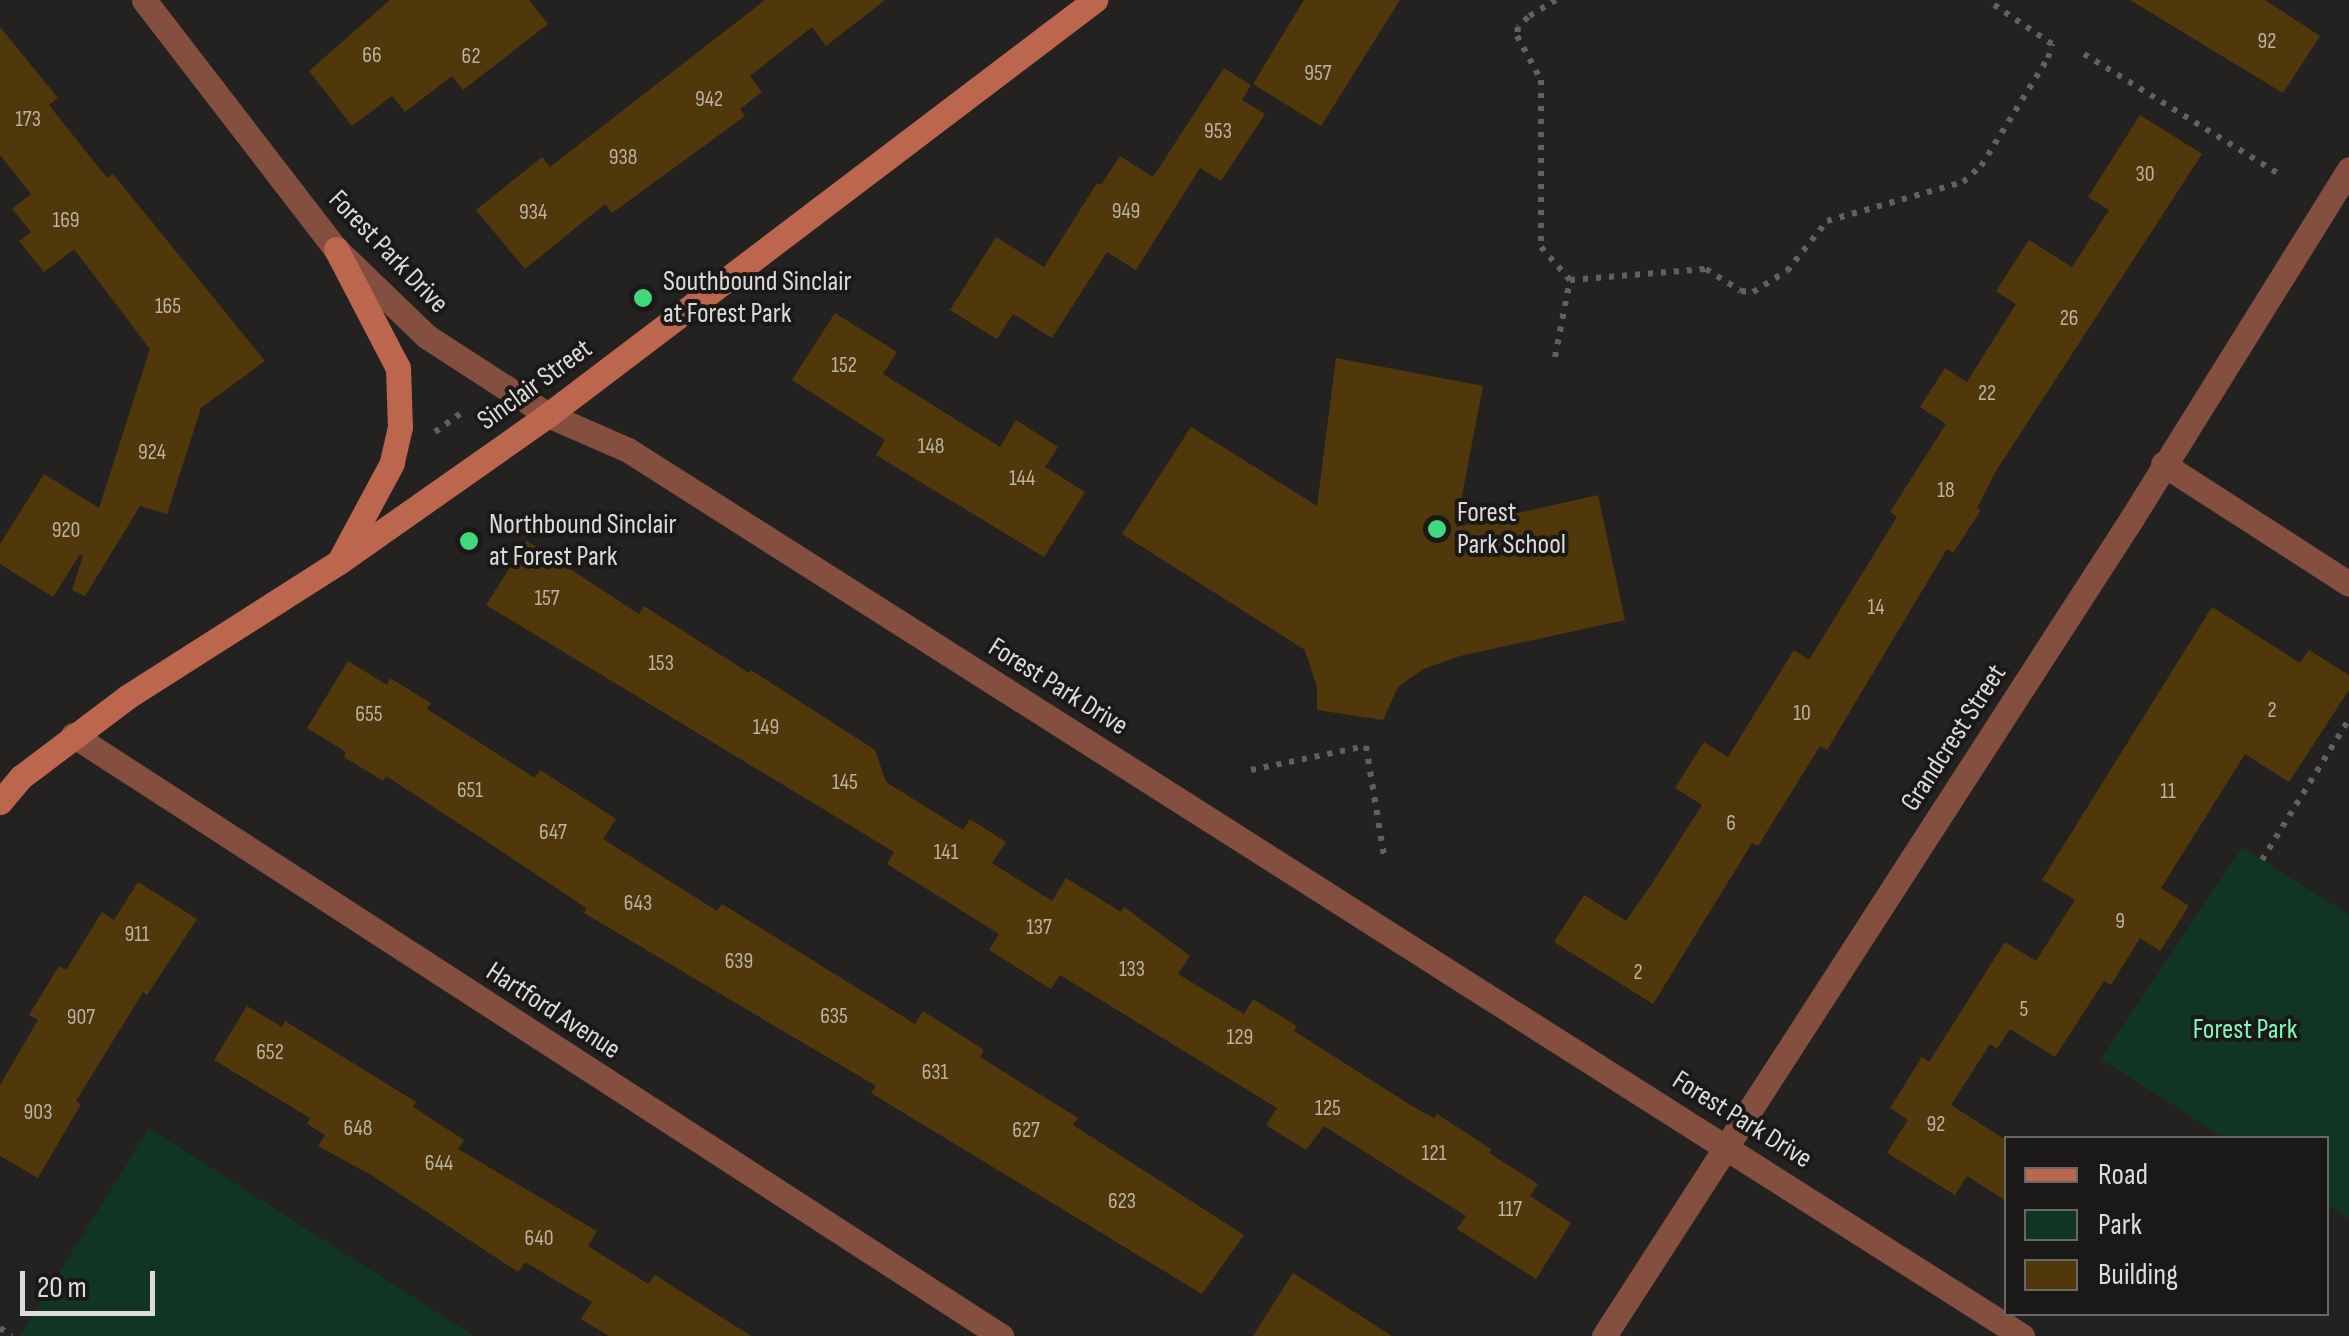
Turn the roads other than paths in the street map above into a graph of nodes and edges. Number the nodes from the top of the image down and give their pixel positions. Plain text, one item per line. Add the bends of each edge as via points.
1 (1095, 0) edge
2 (157, 5) edge
3 (2349, 169) edge
4 (336, 250) junction
5 (548, 415) junction
6 (2163, 464) junction
7 (339, 562) junction
8 (2349, 584) edge
9 (73, 736) junction
10 (0, 802) edge
11 (1726, 1146) junction
12 (1001, 1336) edge
13 (1604, 1336) edge
14 (2022, 1336) edge

1 - 5 street, Sinclair Street
2 - 4 street, Forest Park Drive
3 - 6 street, Grandcrest Street
4 - 5 street, Forest Park Drive via 426,336
4 - 7 street via 398,368 400,427 392,463
5 - 7 street, Sinclair Street
5 - 11 street, Forest Park Drive via 628,450
6 - 8 street
6 - 11 street, Grandcrest Street
7 - 9 street, Sinclair Street
9 - 10 street, Sinclair Street
9 - 12 street, Hartford Avenue
11 - 13 street, Grandcrest Street
11 - 14 street, Forest Park Drive

